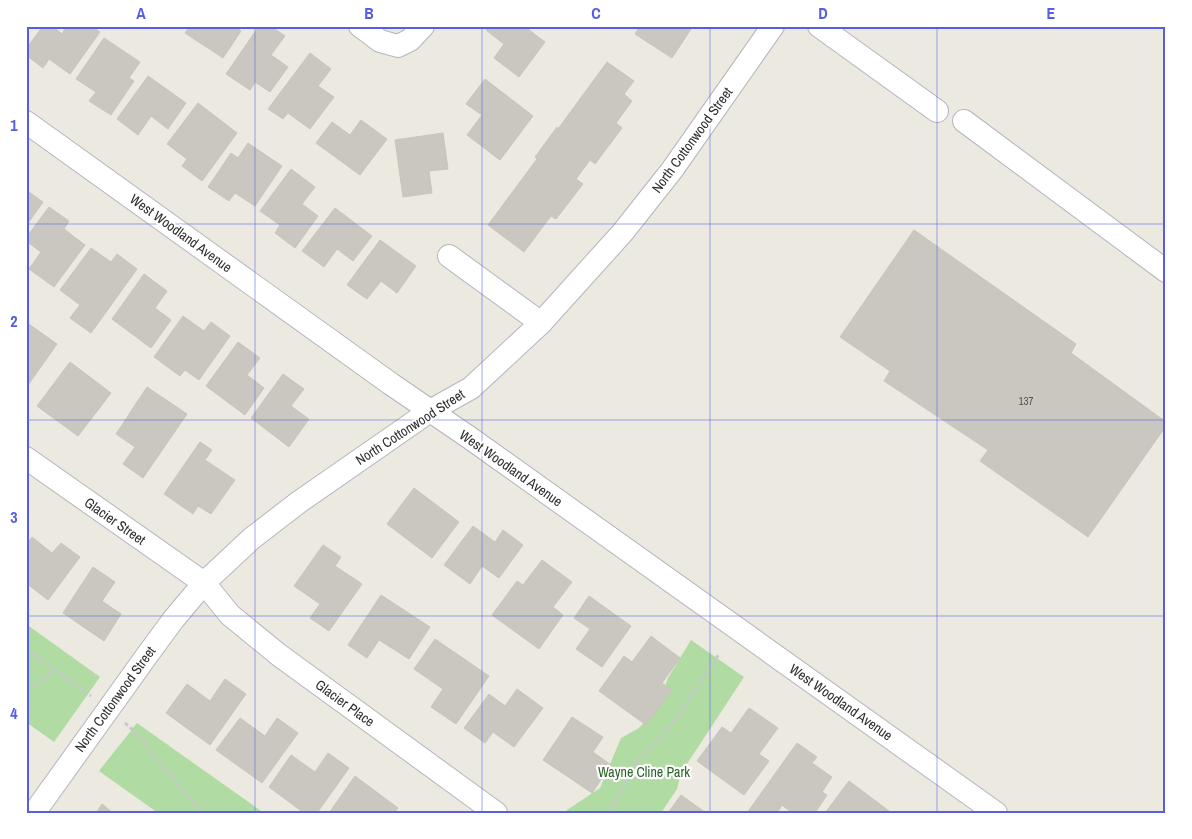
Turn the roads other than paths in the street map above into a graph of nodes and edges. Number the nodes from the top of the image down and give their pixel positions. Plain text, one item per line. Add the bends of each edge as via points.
1 (360, 26) edge
2 (422, 26) edge
3 (773, 26) edge
4 (819, 26) edge
5 (937, 111) dead end
6 (964, 121) dead end
7 (26, 122) edge
8 (449, 256) dead end
9 (1166, 271) edge
10 (540, 324) junction
11 (430, 411) junction
12 (26, 458) edge
13 (204, 583) junction
14 (34, 813) edge
15 (496, 813) edge
16 (996, 813) edge

1 - 2 street via 380,41 398,46 410,40
3 - 10 street, North Cottonwood Street via 666,178 623,232
4 - 5 street
6 - 9 street
7 - 11 street, West Woodland Avenue
8 - 10 street
10 - 11 street, North Cottonwood Street via 471,388
11 - 13 street, North Cottonwood Street via 299,502
11 - 16 street, West Woodland Avenue
12 - 13 street, Glacier Street
13 - 14 street, North Cottonwood Street via 173,620
13 - 15 street, Glacier Place via 230,615 279,655

